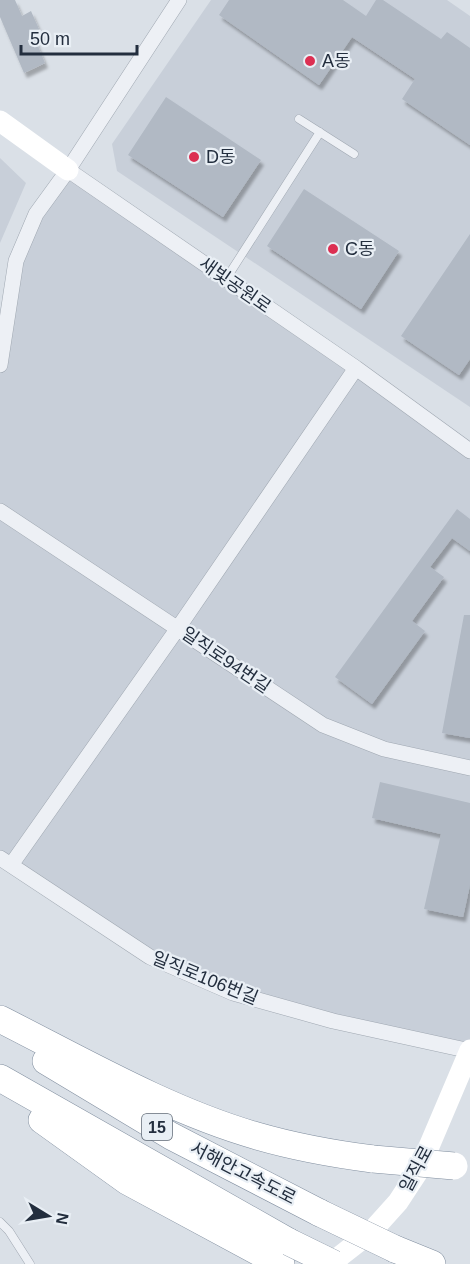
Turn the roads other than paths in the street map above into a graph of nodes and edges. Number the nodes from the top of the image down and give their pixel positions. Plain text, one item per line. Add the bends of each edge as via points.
1 (179, 0) edge
2 (299, 119) dead end
3 (0, 121) edge
4 (320, 132) junction
5 (354, 154) dead end
6 (68, 170) junction
7 (226, 279) junction
8 (0, 365) edge
9 (356, 368) junction
10 (470, 451) edge
11 (0, 511) edge
12 (178, 628) junction
13 (470, 768) edge
14 (6, 862) edge
15 (0, 1019) edge
16 (0, 1031) edge
17 (470, 1051) edge
18 (0, 1078) edge
19 (0, 1089) edge
20 (462, 1166) edge
21 (0, 1222) edge
22 (281, 1255) edge
23 (30, 1264) edge
24 (332, 1264) edge
25 (432, 1264) edge

1 - 6 street
2 - 4 lane
3 - 6 main road, 새빛공원로
4 - 5 lane
4 - 7 lane
6 - 7 street, 새빛공원로
6 - 8 street via 36,214 16,261
7 - 9 street, 새빛공원로
9 - 10 street, 새빛공원로
9 - 12 street
11 - 12 street, 일직로94번길
12 - 13 street, 일직로94번길 via 322,725 384,749
12 - 14 street
14 - 17 street, 일직로106번길 via 150,957 233,993 333,1021
15 - 20 highway, bridge via 135,1088 255,1136 324,1153
16 - 25 highway, 서해안고속도로 / 15, bridge via 171,1136 320,1213
17 - 24 main road, 일직로 via 419,1170 371,1232
18 - 22 highway, 서해안고속도로 / 15
19 - 22 highway via 127,1181
21 - 23 lane
22 - 24 highway, 서해안고속도로 / 15, bridge

